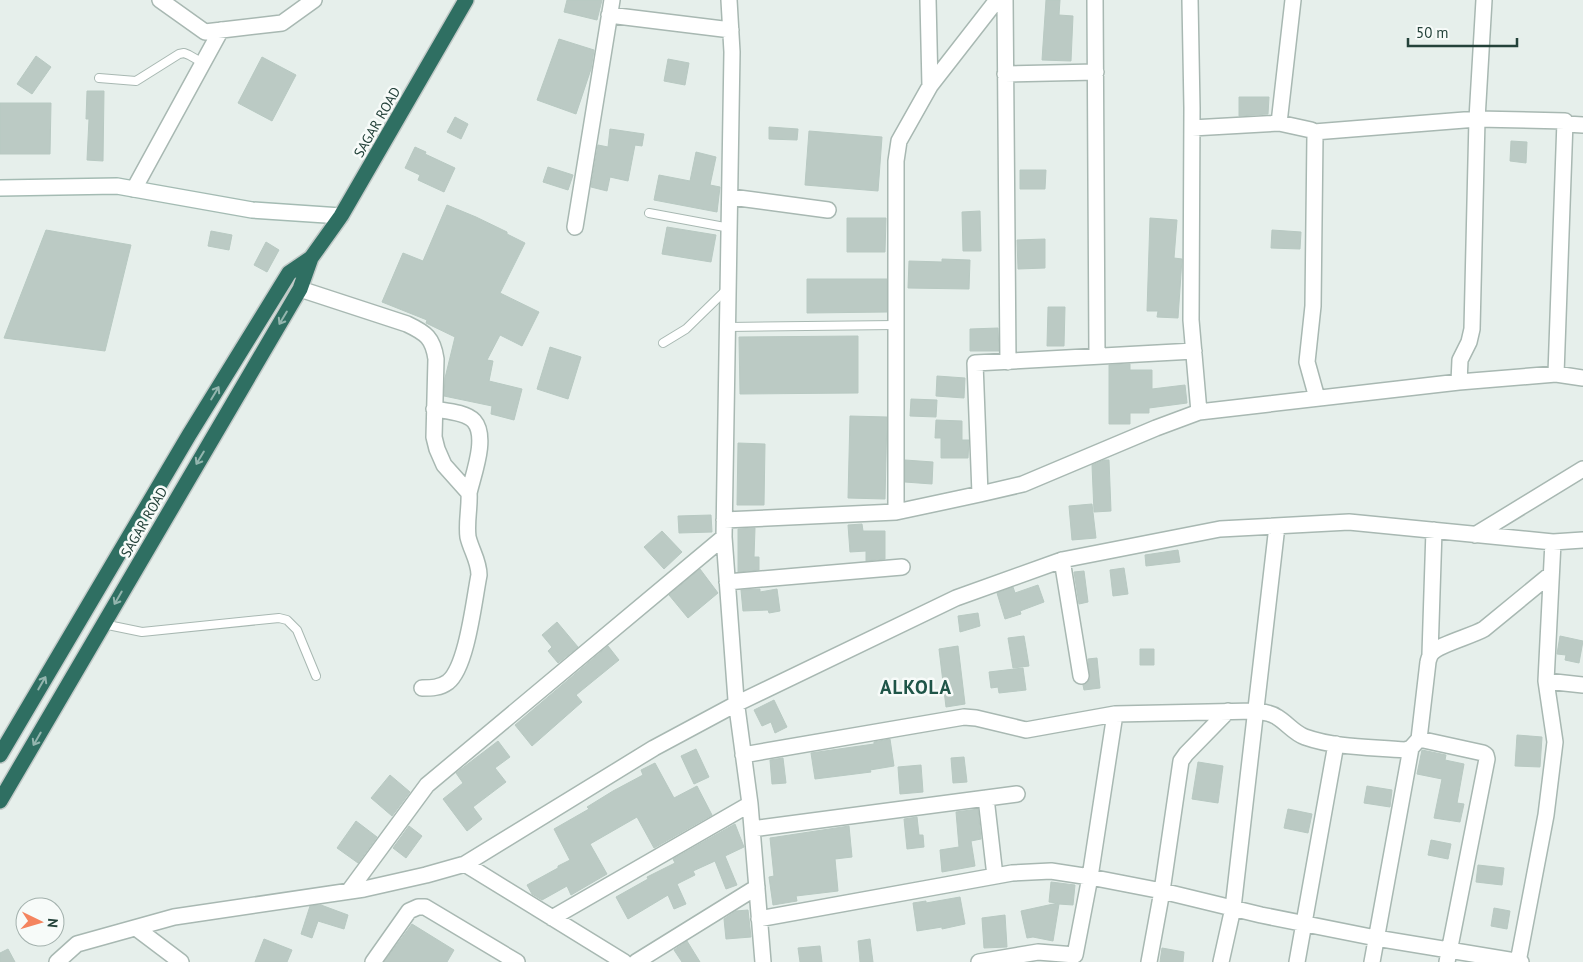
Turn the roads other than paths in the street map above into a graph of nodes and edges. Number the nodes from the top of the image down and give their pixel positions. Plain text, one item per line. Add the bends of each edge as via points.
1 (160, 0) edge
2 (314, 0) edge
3 (466, 0) edge
4 (730, 0) edge
5 (928, 0) edge
6 (997, 0) edge
7 (1005, 0) edge
8 (1095, 0) edge
9 (1190, 0) edge
10 (1293, 0) edge
11 (1484, 0) edge
12 (611, 7) edge
13 (220, 30) junction
14 (731, 30) junction
15 (203, 63) junction
16 (1096, 72) junction
17 (1005, 74) junction
18 (99, 78) dead end
19 (930, 86) junction
20 (1477, 119) junction
21 (1279, 123) junction
22 (1566, 124) junction
23 (1583, 125) edge
24 (1192, 128) junction
25 (1314, 132) junction
26 (0, 188) edge
27 (134, 189) junction
28 (731, 197) junction
29 (828, 210) dead end
30 (649, 213) dead end
31 (342, 216) junction
32 (575, 228) dead end
33 (730, 228) junction
34 (311, 258) junction
35 (729, 287) junction
36 (300, 289) junction
37 (896, 326) junction
38 (728, 327) junction
39 (663, 343) dead end
40 (1194, 351) junction
41 (1097, 355) junction
42 (1008, 362) junction
43 (1556, 374) junction
44 (1583, 378) edge
45 (1459, 382) junction
46 (1317, 398) junction
47 (434, 409) junction
48 (1199, 412) junction
49 (1583, 469) edge
50 (469, 492) junction
51 (980, 494) junction
52 (896, 512) junction
53 (724, 520) junction
54 (1277, 526) junction
55 (1434, 530) junction
56 (1475, 535) junction
57 (724, 537) junction
58 (1583, 540) edge
59 (1553, 542) junction
60 (1062, 560) junction
61 (902, 567) dead end
62 (1551, 574) junction
63 (727, 582) junction
64 (103, 624) junction
65 (1430, 654) junction
66 (316, 676) dead end
67 (1081, 676) dead end
68 (1546, 681) junction
69 (1583, 685) edge
70 (422, 688) dead end
71 (736, 704) junction
72 (1255, 711) junction
73 (1228, 712) junction
74 (1115, 714) junction
75 (1336, 744) junction
76 (1415, 744) junction
77 (0, 755) edge
78 (743, 755) junction
79 (1016, 794) dead end
80 (986, 798) junction
81 (0, 801) edge
82 (750, 804) junction
83 (752, 829) junction
84 (466, 864) junction
85 (995, 876) junction
86 (1090, 877) junction
87 (757, 887) junction
88 (349, 891) junction
89 (1162, 891) junction
90 (1233, 908) junction
91 (552, 918) junction
92 (759, 919) junction
93 (1304, 923) junction
94 (136, 928) junction
95 (1376, 938) junction
96 (1448, 956) edge
97 (57, 962) edge
98 (181, 962) edge
99 (373, 962) edge
100 (517, 962) edge
101 (624, 962) edge
102 (636, 962) edge
103 (763, 962) edge
104 (979, 962) edge
105 (1149, 962) edge
106 (1221, 962) edge
107 (1297, 962) edge
108 (1372, 962) edge
109 (1519, 962) edge

1 - 13 street via 205,32
2 - 13 street via 282,23
3 - 31 highway, SAGAR ROAD
4 - 14 street
5 - 19 street
6 - 19 street
7 - 17 street
8 - 16 street
9 - 24 street
10 - 21 street
11 - 20 street
12 - 14 street
12 - 32 street
13 - 15 street
14 - 28 street
15 - 18 lane via 184,53 136,81
15 - 27 street
16 - 17 street
16 - 41 street
17 - 42 street
19 - 37 street via 899,141 896,161
20 - 22 street via 1562,120
20 - 25 street
20 - 45 street via 1472,329 1460,360
21 - 24 street
21 - 25 street
22 - 23 street
22 - 43 street
24 - 40 street via 1191,320
25 - 46 street via 1312,306 1307,362
26 - 27 street via 117,186
27 - 31 street via 252,210
28 - 29 street
28 - 33 street
30 - 33 lane
31 - 34 highway, SAGAR ROAD
33 - 35 street
34 - 36 highway, SAGAR ROAD
77 -> 34 highway, SAGAR ROAD via 289,273
35 - 38 street
35 - 39 lane via 686,329
36 - 47 street via 407,324 428,337 436,359
36 -> 64 highway, SAGAR ROAD
37 - 38 lane
37 - 52 street
38 - 53 street
40 - 41 street
40 - 48 street
41 - 42 street
42 - 51 street via 975,364
43 - 44 street
43 - 45 street
45 - 46 street
46 - 48 street
47 - 50 street via 434,437 440,458
47 - 50 street via 467,417 477,427 479,453
48 - 51 street via 1023,484
49 - 56 street
50 - 70 street via 467,531 479,575 463,655 448,682 437,688
51 - 52 street
52 - 53 street
53 - 57 street
54 - 55 street via 1349,522
54 - 60 street via 1220,529
54 - 72 street
55 - 56 street
55 - 65 street
56 - 59 street
57 - 63 street
57 - 88 street via 427,785
58 - 59 street
59 - 62 street
60 - 67 street
60 - 71 street via 956,598
61 - 63 street
62 - 65 street via 1484,629
62 - 68 street
63 - 71 street
64 - 66 lane via 142,632 279,618 287,620 297,630
64 -> 81 highway, SAGAR ROAD
65 - 76 street
68 - 69 street
68 - 109 street via 1555,742 1546,815
71 - 78 street
71 - 84 street via 654,748
72 - 73 street
72 - 75 street via 1277,716 1301,736
72 - 90 street
73 - 74 street
73 - 89 street via 1181,762
74 - 78 street via 1026,730 964,717
74 - 86 street
75 - 76 street via 1405,750
75 - 93 street
76 - 95 street
76 - 96 street via 1483,753 1487,759
78 - 82 street
79 - 80 street
80 - 83 street
80 - 85 street
82 - 83 street
82 - 91 street
83 - 87 street
84 - 88 street via 426,876
84 - 91 street
85 - 86 street via 1051,871
85 - 92 street
86 - 89 street
86 - 104 street via 1075,955 1038,952
87 - 92 street
87 - 102 street
88 - 94 street via 174,917
89 - 90 street
89 - 105 street
90 - 93 street
90 - 106 street
91 - 101 street
92 - 103 street
93 - 95 street
93 - 107 street
94 - 97 street via 77,944
94 - 98 street
95 - 96 street
95 - 108 street
96 - 109 street
99 - 100 street via 409,910 418,907 425,907

